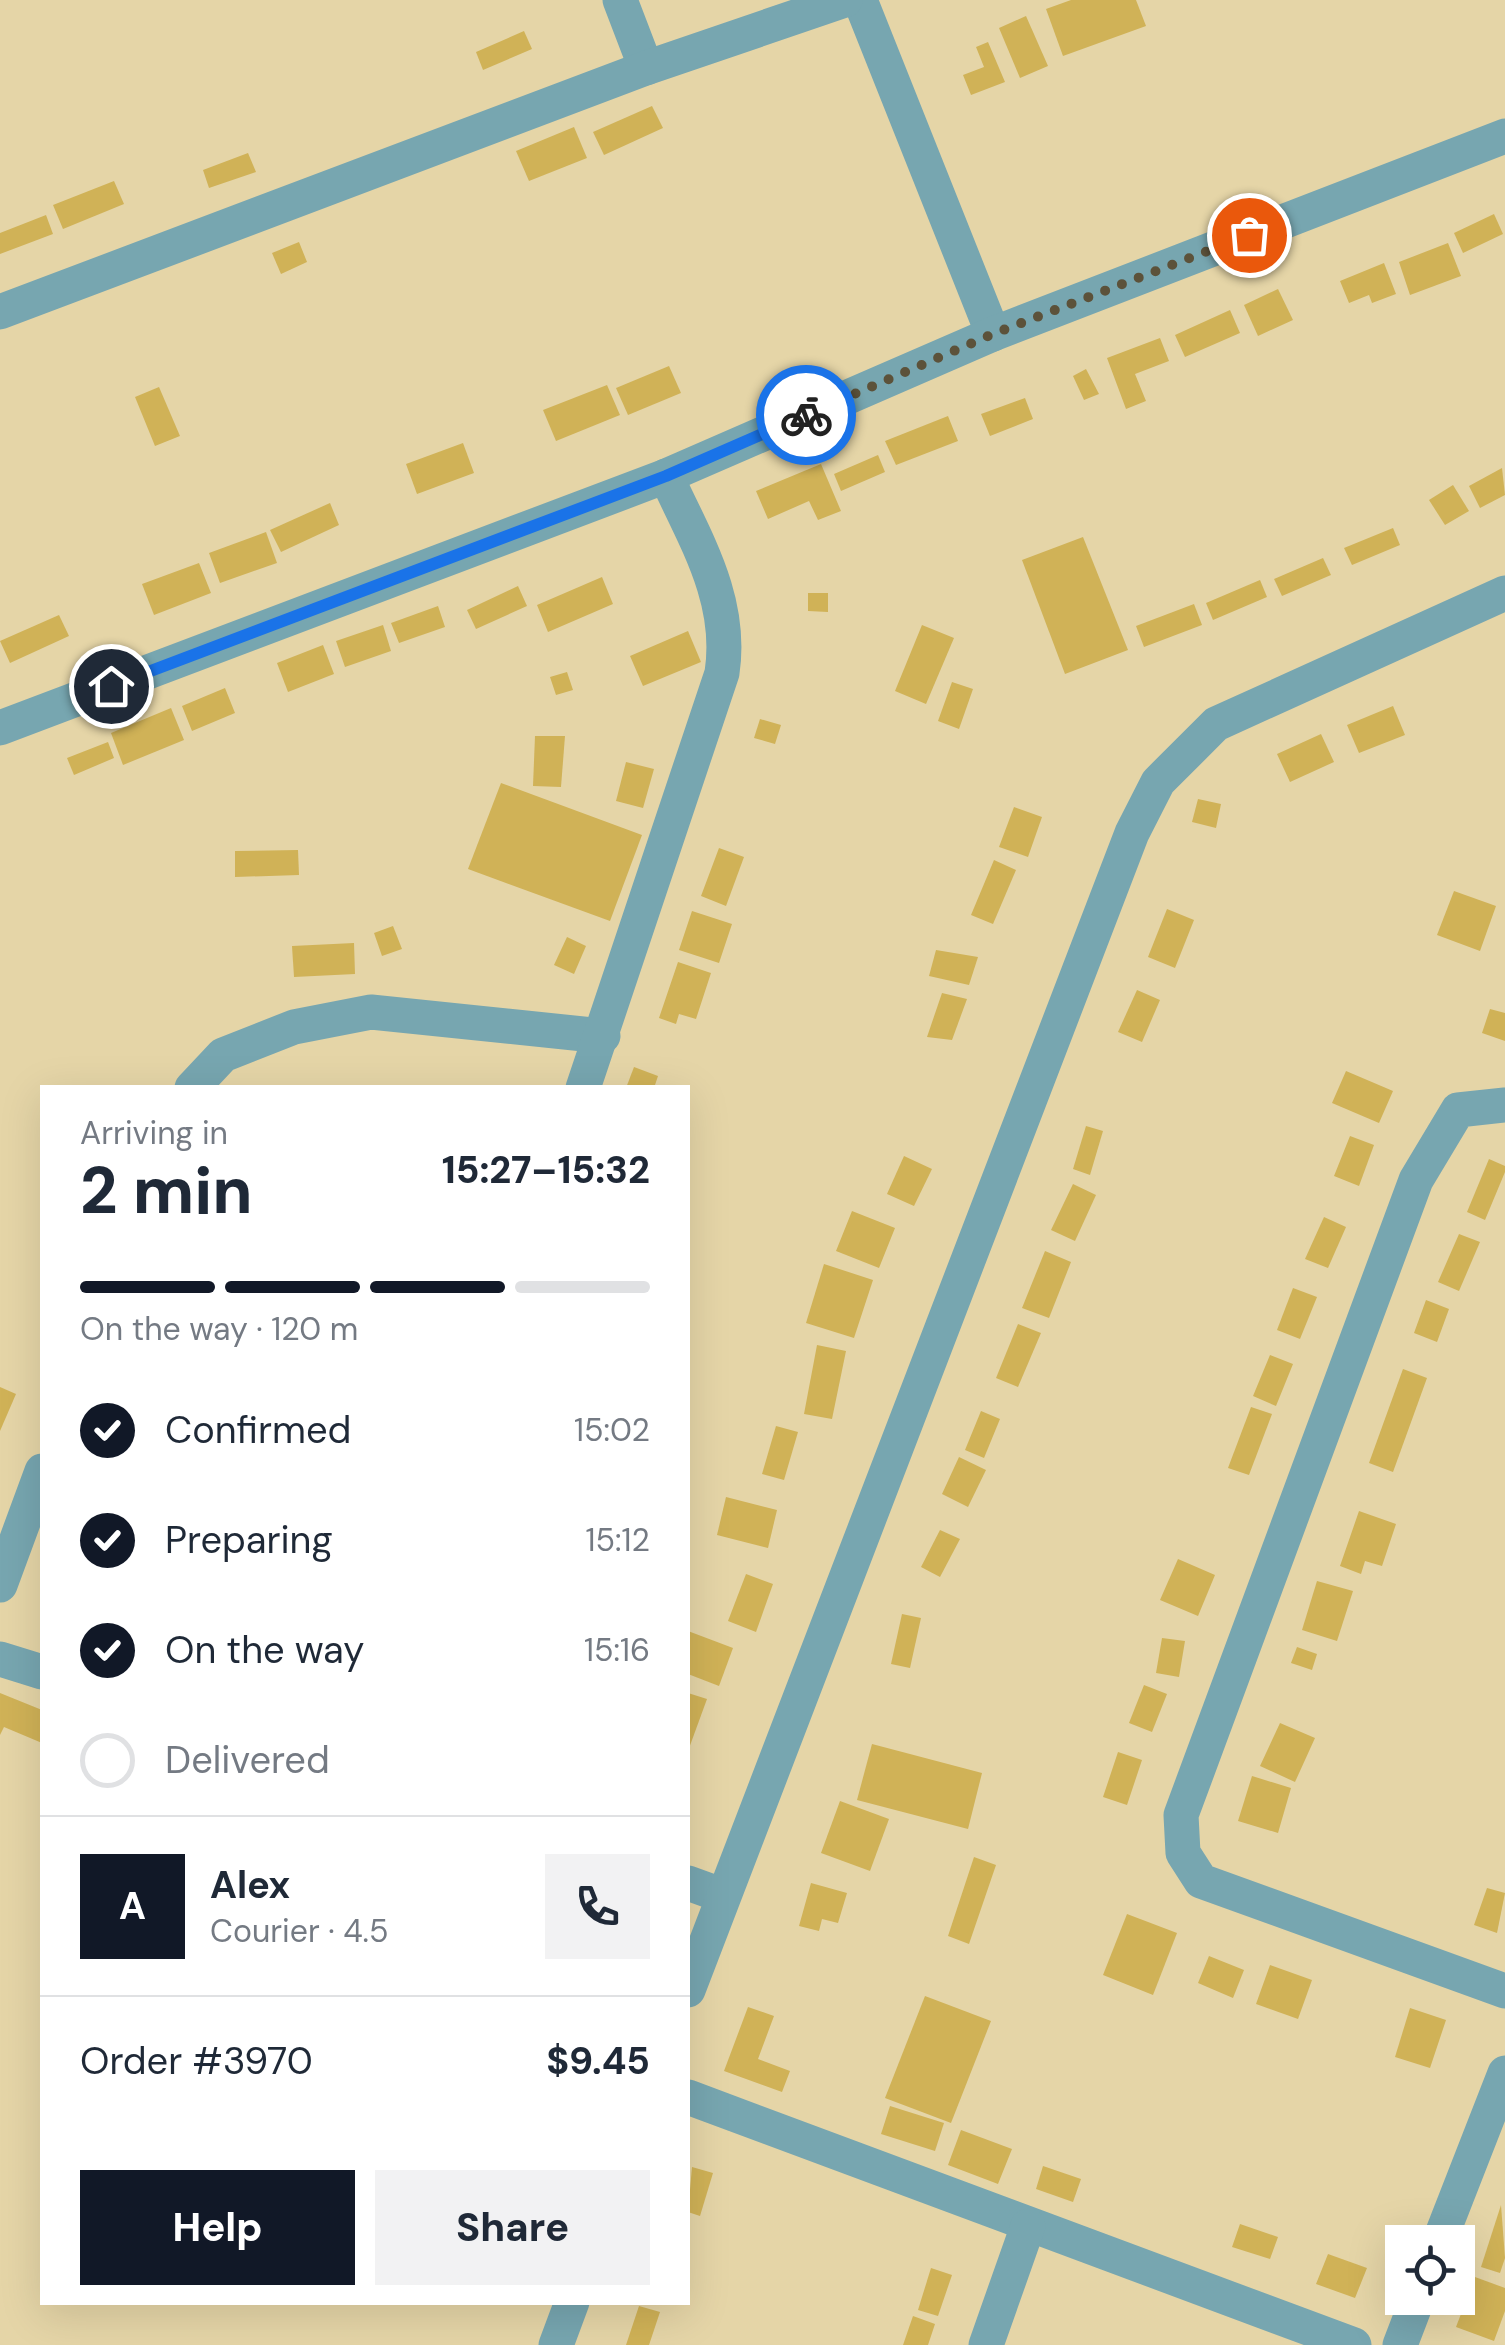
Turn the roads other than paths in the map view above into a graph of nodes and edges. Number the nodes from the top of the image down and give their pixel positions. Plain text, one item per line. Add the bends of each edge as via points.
1 (620, 0) edge
2 (845, 0) edge
3 (860, 0) edge
4 (646, 68) junction
5 (1505, 136) edge
6 (0, 312) edge
7 (993, 334) junction
8 (666, 476) junction
9 (1505, 593) edge
10 (0, 728) edge
11 (603, 1036) junction
12 (195, 1085) edge
13 (584, 1085) edge
14 (1505, 1105) edge
15 (40, 1476) edge
16 (0, 1585) edge
17 (0, 1658) edge
18 (40, 1671) edge
19 (690, 1884) edge
20 (721, 1895) junction
21 (690, 1984) edge
22 (1505, 1991) edge
23 (1505, 2073) edge
24 (690, 2098) edge
25 (1447, 2225) edge
26 (1028, 2226) junction
27 (571, 2305) edge
28 (1411, 2315) edge
29 (556, 2345) edge
30 (986, 2345) edge
31 (1354, 2345) edge
32 (1400, 2345) edge

1 - 4 street
2 - 4 street
3 - 7 street
4 - 6 street
5 - 7 street
7 - 8 street
8 - 10 street
8 - 11 street via 718,590 726,647
9 - 20 street via 1216,724 1158,782 1132,834
11 - 12 street via 371,1012 294,1027 223,1055
11 - 13 street
14 - 22 street via 1458,1110 1416,1180 1181,1815 1183,1853 1201,1882
15 - 16 street
17 - 18 street
19 - 20 street
20 - 21 street
23 - 25 street
24 - 26 street
26 - 30 street
26 - 31 street
27 - 29 street
28 - 32 street

